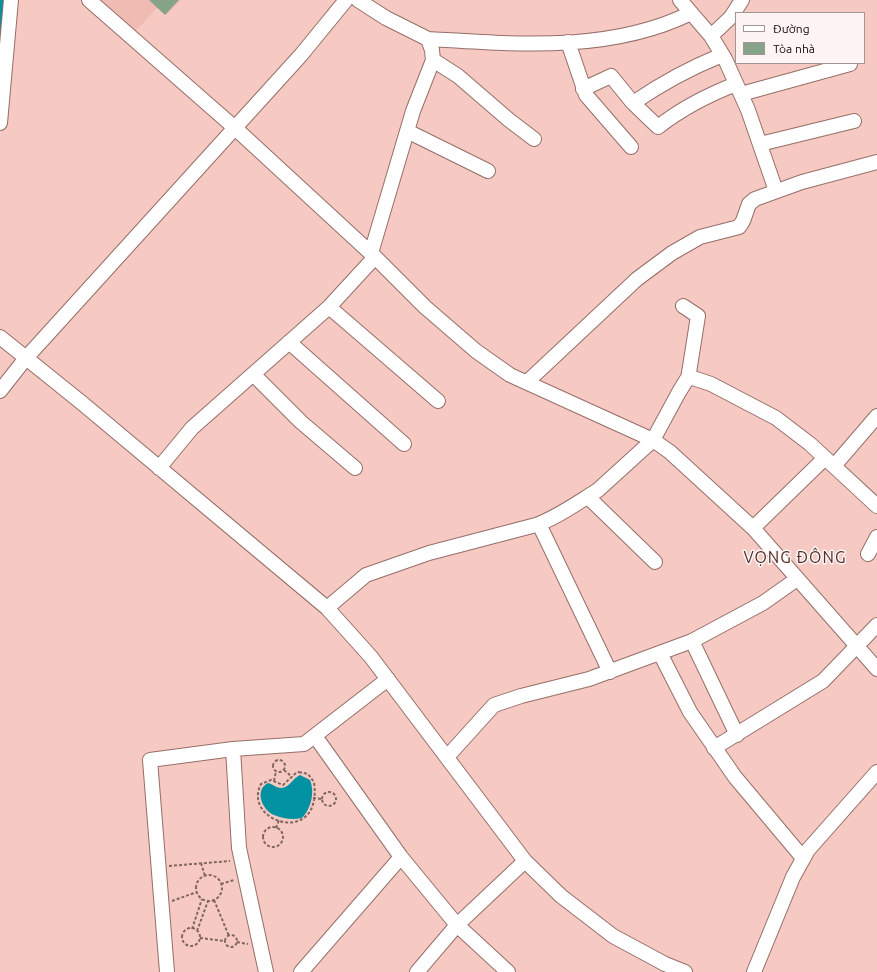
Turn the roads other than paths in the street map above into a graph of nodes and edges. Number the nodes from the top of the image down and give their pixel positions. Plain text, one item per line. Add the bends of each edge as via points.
1 (11, 0) edge
2 (89, 0) edge
3 (346, 0) edge
4 (358, 0) edge
5 (680, 0) edge
6 (742, 0) edge
7 (691, 12) junction
8 (711, 36) junction
9 (428, 39) junction
10 (568, 42) junction
11 (722, 55) junction
12 (433, 60) junction
13 (850, 64) dead end
14 (583, 89) junction
15 (739, 89) junction
16 (633, 103) junction
17 (854, 121) dead end
18 (0, 123) edge
19 (235, 128) junction
20 (407, 132) junction
21 (534, 139) dead end
22 (760, 144) junction
23 (631, 147) dead end
24 (877, 162) edge
25 (488, 171) dead end
26 (776, 190) junction
27 (373, 255) junction
28 (682, 306) dead end
29 (329, 307) junction
30 (0, 337) edge
31 (289, 342) junction
32 (26, 358) junction
33 (253, 374) junction
34 (688, 379) junction
35 (527, 382) junction
36 (0, 391) edge
37 (438, 401) dead end
38 (877, 416) edge
39 (653, 440) junction
40 (404, 444) dead end
41 (830, 462) junction
42 (159, 468) junction
43 (355, 468) dead end
44 (588, 497) junction
45 (877, 506) edge
46 (539, 524) junction
47 (753, 528) junction
48 (877, 537) edge
49 (868, 554) dead end
50 (655, 562) dead end
51 (797, 579) junction
52 (327, 608) junction
53 (877, 625) edge
54 (692, 641) junction
55 (858, 646) junction
56 (660, 653) junction
57 (877, 669) edge
58 (610, 672) junction
59 (388, 679) junction
60 (737, 734) junction
61 (315, 736) junction
62 (714, 748) junction
63 (233, 749) junction
64 (447, 757) junction
65 (877, 772) edge
66 (401, 857) junction
67 (803, 858) junction
68 (525, 861) junction
69 (457, 925) junction
70 (167, 972) edge
71 (266, 972) edge
72 (301, 972) edge
73 (417, 972) edge
74 (508, 972) edge
75 (685, 972) edge
76 (754, 972) edge

1 - 18 street
2 - 19 street
3 - 19 street via 302,55
4 - 9 street via 386,18
5 - 7 street
6 - 8 street via 729,20
7 - 8 street
7 - 10 street via 665,24 616,37
8 - 11 street
9 - 10 street via 492,43
9 - 12 street
10 - 14 street
11 - 15 street
11 - 16 street via 691,68
12 - 20 street
12 - 21 street via 458,76
13 - 15 street
14 - 16 street via 611,76
14 - 23 street
15 - 16 street via 703,98 658,127
15 - 22 street
17 - 22 street
19 - 27 street
19 - 32 street
20 - 25 street
20 - 27 street
22 - 26 street
24 - 26 street
26 - 35 street via 751,202 737,228 692,241 637,279
27 - 29 street
27 - 35 street via 425,307 476,351 492,364
28 - 34 street via 698,316
29 - 31 street
29 - 37 street
30 - 32 street
31 - 33 street
31 - 40 street
32 - 36 street
32 - 42 street
33 - 42 street via 192,428
33 - 43 street via 304,425
34 - 39 street
34 - 41 street via 697,378 711,384 776,418
35 - 39 street
38 - 41 street
39 - 44 street
39 - 47 street via 670,452
41 - 45 street
41 - 47 street
42 - 52 street
44 - 46 street
44 - 50 street
46 - 52 street via 429,553 366,575
46 - 58 street
47 - 51 street
48 - 49 street
51 - 54 street via 763,603
51 - 55 street
52 - 59 street
53 - 55 street
54 - 56 street
54 - 60 street
55 - 57 street
55 - 60 street via 823,681
56 - 58 street
56 - 62 street via 690,712
58 - 64 street via 494,705
59 - 61 street
59 - 64 street
60 - 62 street
61 - 63 street via 304,744
61 - 66 street
62 - 67 street via 735,778
63 - 70 street via 150,760
63 - 71 street via 239,848
64 - 68 street
65 - 67 street
66 - 69 street
66 - 72 street
67 - 76 street
68 - 69 street
68 - 75 street via 561,896 613,936
69 - 73 street
69 - 74 street

